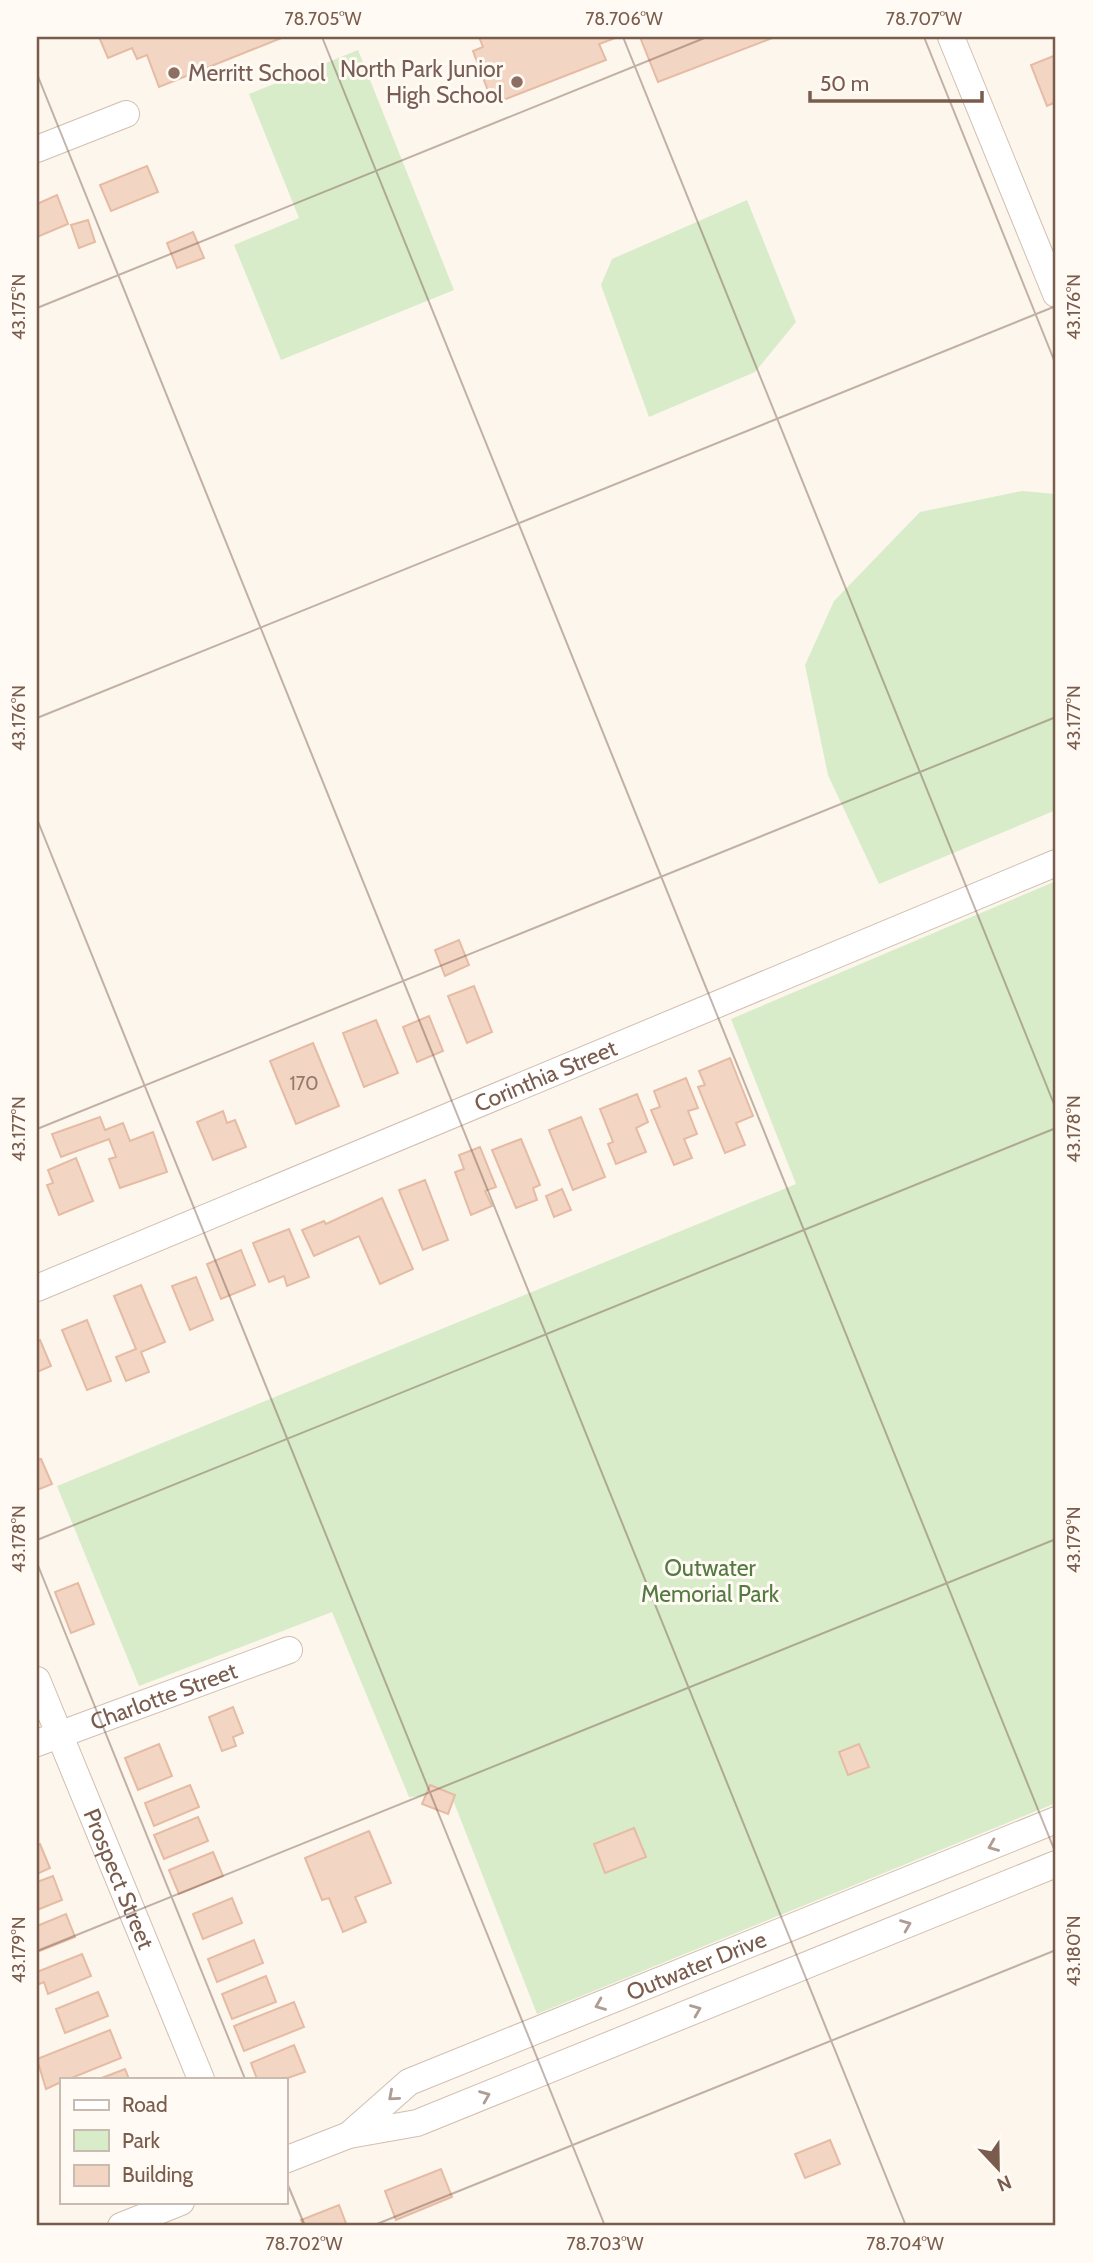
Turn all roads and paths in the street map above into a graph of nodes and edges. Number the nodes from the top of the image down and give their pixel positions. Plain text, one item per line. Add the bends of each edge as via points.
1 (951, 37) edge
2 (126, 114) dead end
3 (37, 149) edge
4 (1056, 295) edge
5 (1056, 863) edge
6 (37, 1288) edge
7 (289, 1650) dead end
8 (37, 1680) edge
9 (48, 1739) edge
10 (1056, 1820) edge
11 (1056, 1864) edge
12 (201, 2078) edge
13 (349, 2134) junction
14 (287, 2159) edge
15 (176, 2204) edge
16 (121, 2226) edge

1 - 4 street
2 - 3 street
5 - 6 street, Corinthia Street
7 - 9 street, Charlotte Street
8 - 9 street, Prospect Street
9 - 12 street, Prospect Street
10 -> 13 street, Outwater Drive via 409,2082
13 -> 11 street, Outwater Drive via 417,2123
13 - 14 street, Outwater Drive
15 - 16 street

